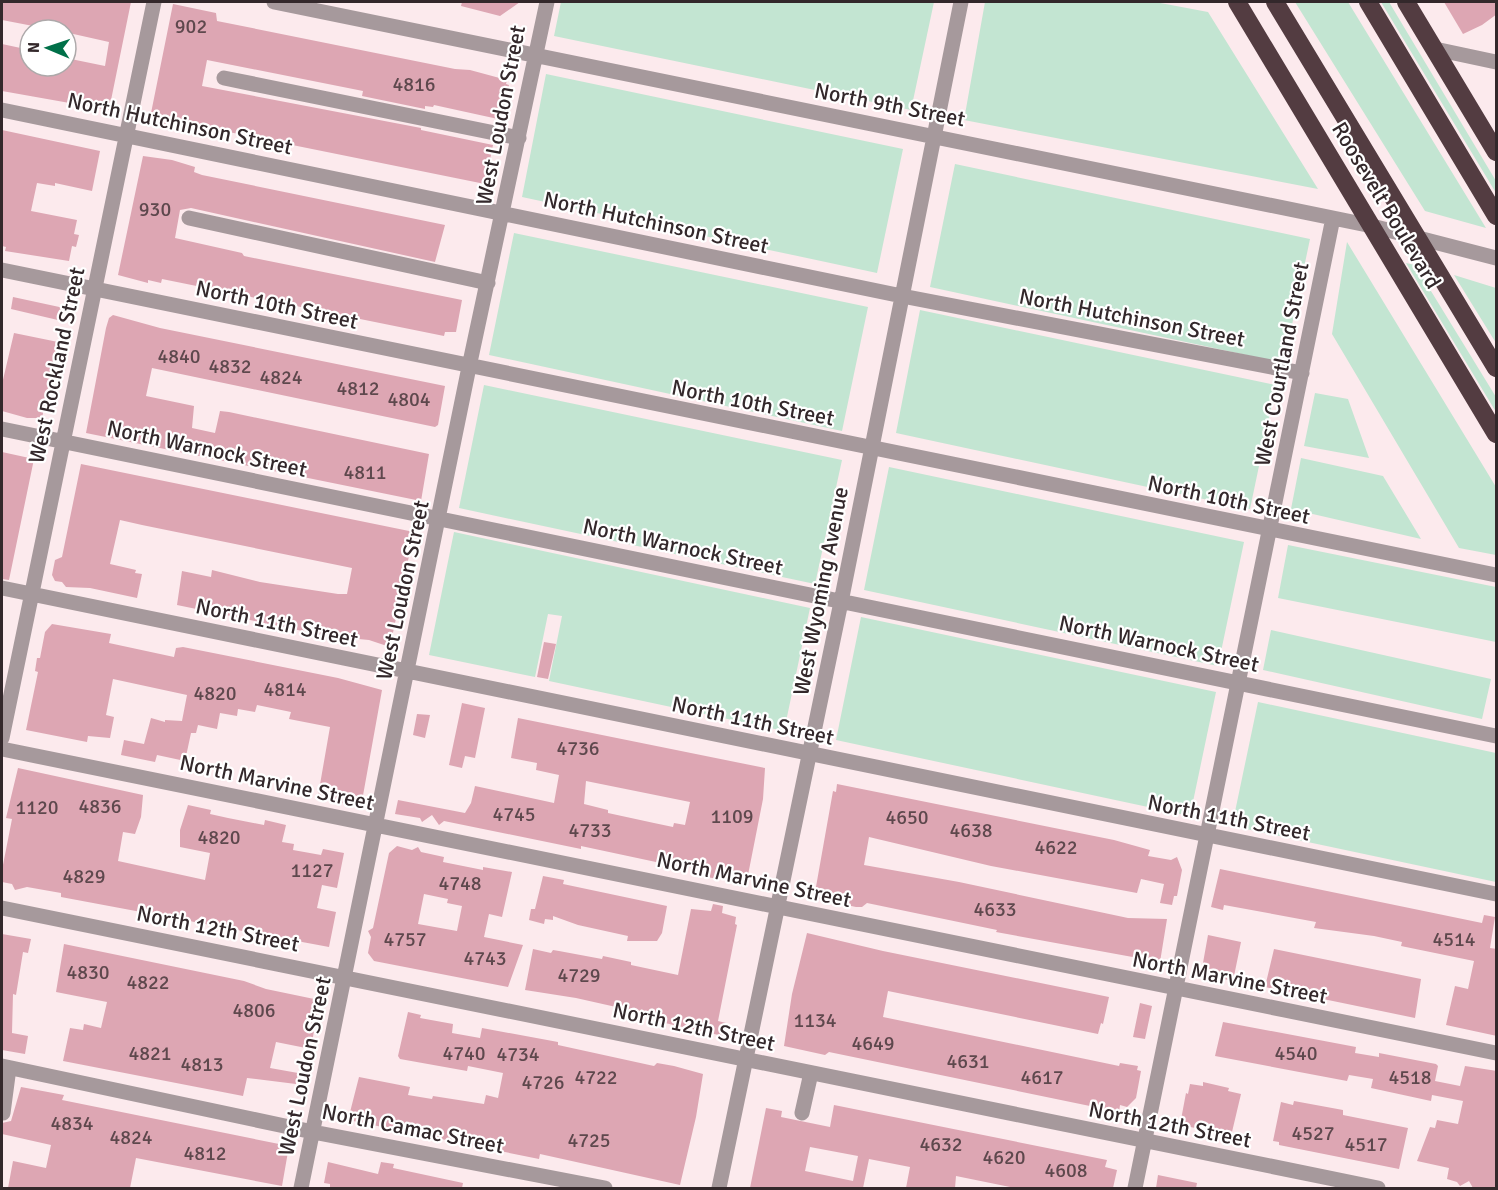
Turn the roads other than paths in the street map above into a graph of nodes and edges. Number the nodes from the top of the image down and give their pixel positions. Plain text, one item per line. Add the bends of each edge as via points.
1 (154, 2) edge
2 (274, 2) edge
3 (547, 2) edge
4 (961, 2) edge
5 (1234, 2) edge
6 (1275, 2) edge
7 (1368, 2) edge
8 (1406, 2) edge
9 (1435, 49) junction
10 (535, 55) junction
11 (1497, 62) edge
12 (224, 78) dead end
13 (2, 110) edge
14 (125, 135) junction
15 (935, 136) junction
16 (519, 138) junction
17 (1497, 152) edge
18 (504, 213) junction
19 (1497, 216) edge
20 (189, 218) dead end
21 (1333, 218) junction
22 (1372, 226) junction
23 (1417, 237) junction
24 (1497, 258) edge
25 (2, 270) edge
26 (488, 283) junction
27 (95, 289) junction
28 (902, 296) junction
29 (469, 368) junction
30 (1497, 368) edge
31 (1302, 373) junction
32 (2, 429) edge
33 (1497, 434) edge
34 (63, 441) junction
35 (871, 448) junction
36 (439, 519) junction
37 (1270, 530) junction
38 (1497, 575) edge
39 (2, 588) edge
40 (32, 594) junction
41 (841, 602) junction
42 (408, 671) junction
43 (1239, 683) junction
44 (1497, 736) edge
45 (2, 738) edge
46 (2, 749) edge
47 (810, 754) junction
48 (377, 826) junction
49 (1208, 835) junction
50 (1497, 894) edge
51 (778, 906) junction
52 (2, 908) edge
53 (346, 977) junction
54 (1176, 990) junction
55 (1497, 1053) edge
56 (746, 1060) junction
57 (5, 1067) edge
58 (811, 1073) junction
59 (3, 1113) edge
60 (802, 1113) dead end
61 (313, 1132) junction
62 (1145, 1143) junction
63 (301, 1188) edge
64 (605, 1188) edge
65 (719, 1188) edge
66 (1135, 1188) edge
67 (1378, 1188) edge

1 - 14 street, West Rockland Street
2 - 10 street, North 9th Street
3 - 10 street, West Loudon Street
4 - 15 street, West Wyoming Avenue
5 - 22 highway, Roosevelt Boulevard
6 - 23 highway, Roosevelt Boulevard
7 - 19 highway
8 - 9 highway
9 - 11 street
9 - 17 highway
10 - 15 street, North 9th Street
10 - 16 street, West Loudon Street
12 - 16 street
13 - 14 street, North Hutchinson Street
14 - 18 street, North Hutchinson Street
14 - 27 street, West Rockland Street
15 - 21 street, North 9th Street
15 - 28 street, West Wyoming Avenue
16 - 18 street, West Loudon Street
18 - 26 street, West Loudon Street
18 - 28 street, North Hutchinson Street
20 - 26 street
21 - 22 street, North 9th Street
21 - 31 street, West Courtland Street
22 - 23 street, North 9th Street
22 - 33 highway, Roosevelt Boulevard
23 - 24 street, North 9th Street
23 - 30 highway, Roosevelt Boulevard
25 - 27 street, North 10th Street
26 - 29 street, West Loudon Street
27 - 29 street, North 10th Street
27 - 34 street, West Rockland Street
28 - 31 street, North Hutchinson Street
28 - 35 street, West Wyoming Avenue
29 - 35 street, North 10th Street
29 - 36 street, West Loudon Street
31 - 37 street, West Courtland Street
32 - 34 street, North Warnock Street
34 - 36 street, North Warnock Street
34 - 40 street, West Rockland Street
35 - 37 street, North 10th Street
35 - 41 street, West Wyoming Avenue
36 - 41 street, North Warnock Street
36 - 42 street, West Loudon Street
37 - 38 street, North 10th Street
37 - 43 street, West Courtland Street
39 - 40 street, North 11th Street
40 - 42 street, North 11th Street
40 - 45 street, West Rockland Street
41 - 43 street, North Warnock Street
41 - 47 street, West Wyoming Avenue
42 - 47 street, North 11th Street
42 - 48 street, West Loudon Street
43 - 44 street, North Warnock Street
43 - 49 street, West Courtland Street
46 - 48 street, North Marvine Street
47 - 49 street, North 11th Street
47 - 51 street, West Wyoming Avenue
48 - 51 street, North Marvine Street
48 - 53 street, West Loudon Street
49 - 50 street, North 11th Street
49 - 54 street, West Courtland Street
51 - 54 street, North Marvine Street
51 - 56 street, West Wyoming Avenue
52 - 53 street, North 12th Street
53 - 56 street, North 12th Street
53 - 61 street, West Loudon Street
54 - 55 street, North Marvine Street
54 - 62 street, West Courtland Street
56 - 58 street, North 12th Street
56 - 65 street, West Wyoming Avenue
57 - 59 street
57 - 61 street, North Camac Street
58 - 60 street
58 - 62 street, North 12th Street
61 - 63 street, West Loudon Street
61 - 64 street, North Camac Street
62 - 66 street, West Courtland Street
62 - 67 street, North 12th Street

